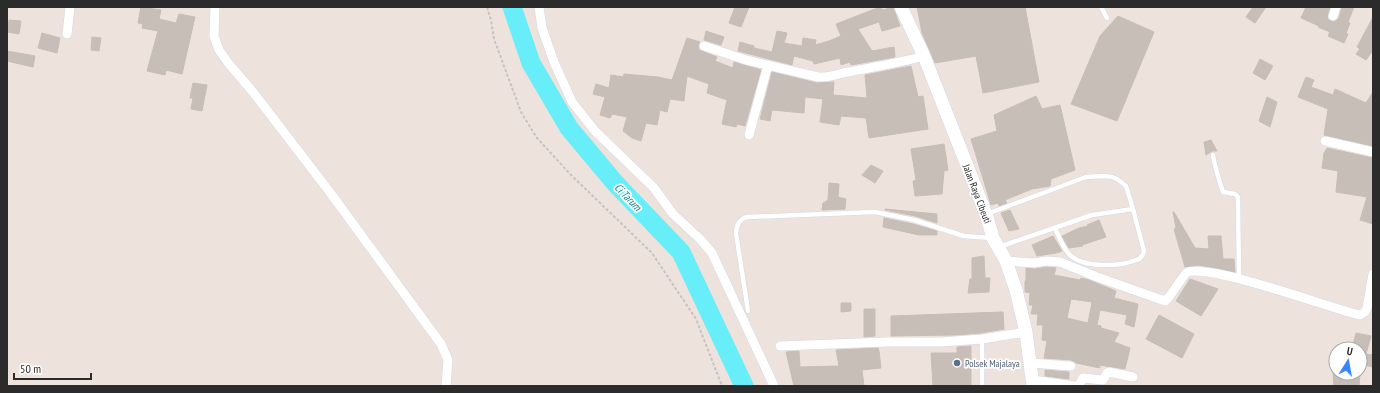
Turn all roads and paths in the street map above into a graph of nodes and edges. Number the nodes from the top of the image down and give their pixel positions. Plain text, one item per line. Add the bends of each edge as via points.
1 (70, 7) edge
2 (215, 7) edge
3 (487, 7) edge
4 (539, 7) edge
5 (901, 7) edge
6 (1101, 7) edge
7 (1336, 7) edge
8 (1333, 16) dead end
9 (1107, 18) dead end
10 (67, 34) dead end
11 (704, 46) dead end
12 (924, 56) junction
13 (768, 65) junction
14 (749, 135) dead end
15 (1325, 141) dead end
16 (1373, 152) edge
17 (1213, 155) dead end
18 (1134, 209) junction
19 (986, 214) junction
20 (1055, 228) junction
21 (996, 243) junction
22 (1006, 261) junction
23 (1373, 274) edge
24 (1239, 279) junction
25 (748, 311) dead end
26 (1026, 332) junction
27 (982, 339) junction
28 (780, 346) dead end
29 (1031, 363) junction
30 (1071, 366) dead end
31 (1133, 376) dead end
32 (1033, 383) edge
33 (446, 386) edge
34 (722, 386) edge
35 (774, 386) edge
36 (982, 386) edge
37 (1075, 386) edge

1 - 10 street
2 - 33 street via 214,36 219,50 329,191 441,344 448,360
3 - 34 path via 494,39 518,106 537,138 570,174 652,253 696,318
4 - 35 street via 542,28 572,102 595,131 654,188 674,214 712,254
5 - 12 main road, Jalan Raya Cibeuti
6 - 9 lane
7 - 8 street
11 - 13 street
12 - 13 street via 826,77
12 - 19 main road, Jalan Raya Cibeuti
13 - 14 street
15 - 16 street
17 - 24 lane via 1223,190 1238,197
18 - 19 lane via 1126,186 1117,179 1104,176 1086,177
18 - 20 lane via 1092,215
18 - 20 lane via 1144,251 1137,260 1096,265 1080,262 1069,255
19 - 21 main road, Jalan Raya Cibeuti
20 - 21 lane
21 - 22 main road, Jalan Raya Cibeuti
21 - 25 lane via 875,212 743,218 736,233
22 - 24 street via 1060,262 1162,300 1167,299 1190,271 1198,270
22 - 26 main road, Jalan Raya Cibeuti
23 - 24 street via 1365,312 1360,315
26 - 27 street
26 - 29 main road, Jalan Raya Cibeuti
27 - 28 street
27 - 36 lane
29 - 30 street
29 - 32 main road, Jalan Raya Cibeuti
31 - 37 street via 1110,372 1103,380 1083,378
32 - 37 street

